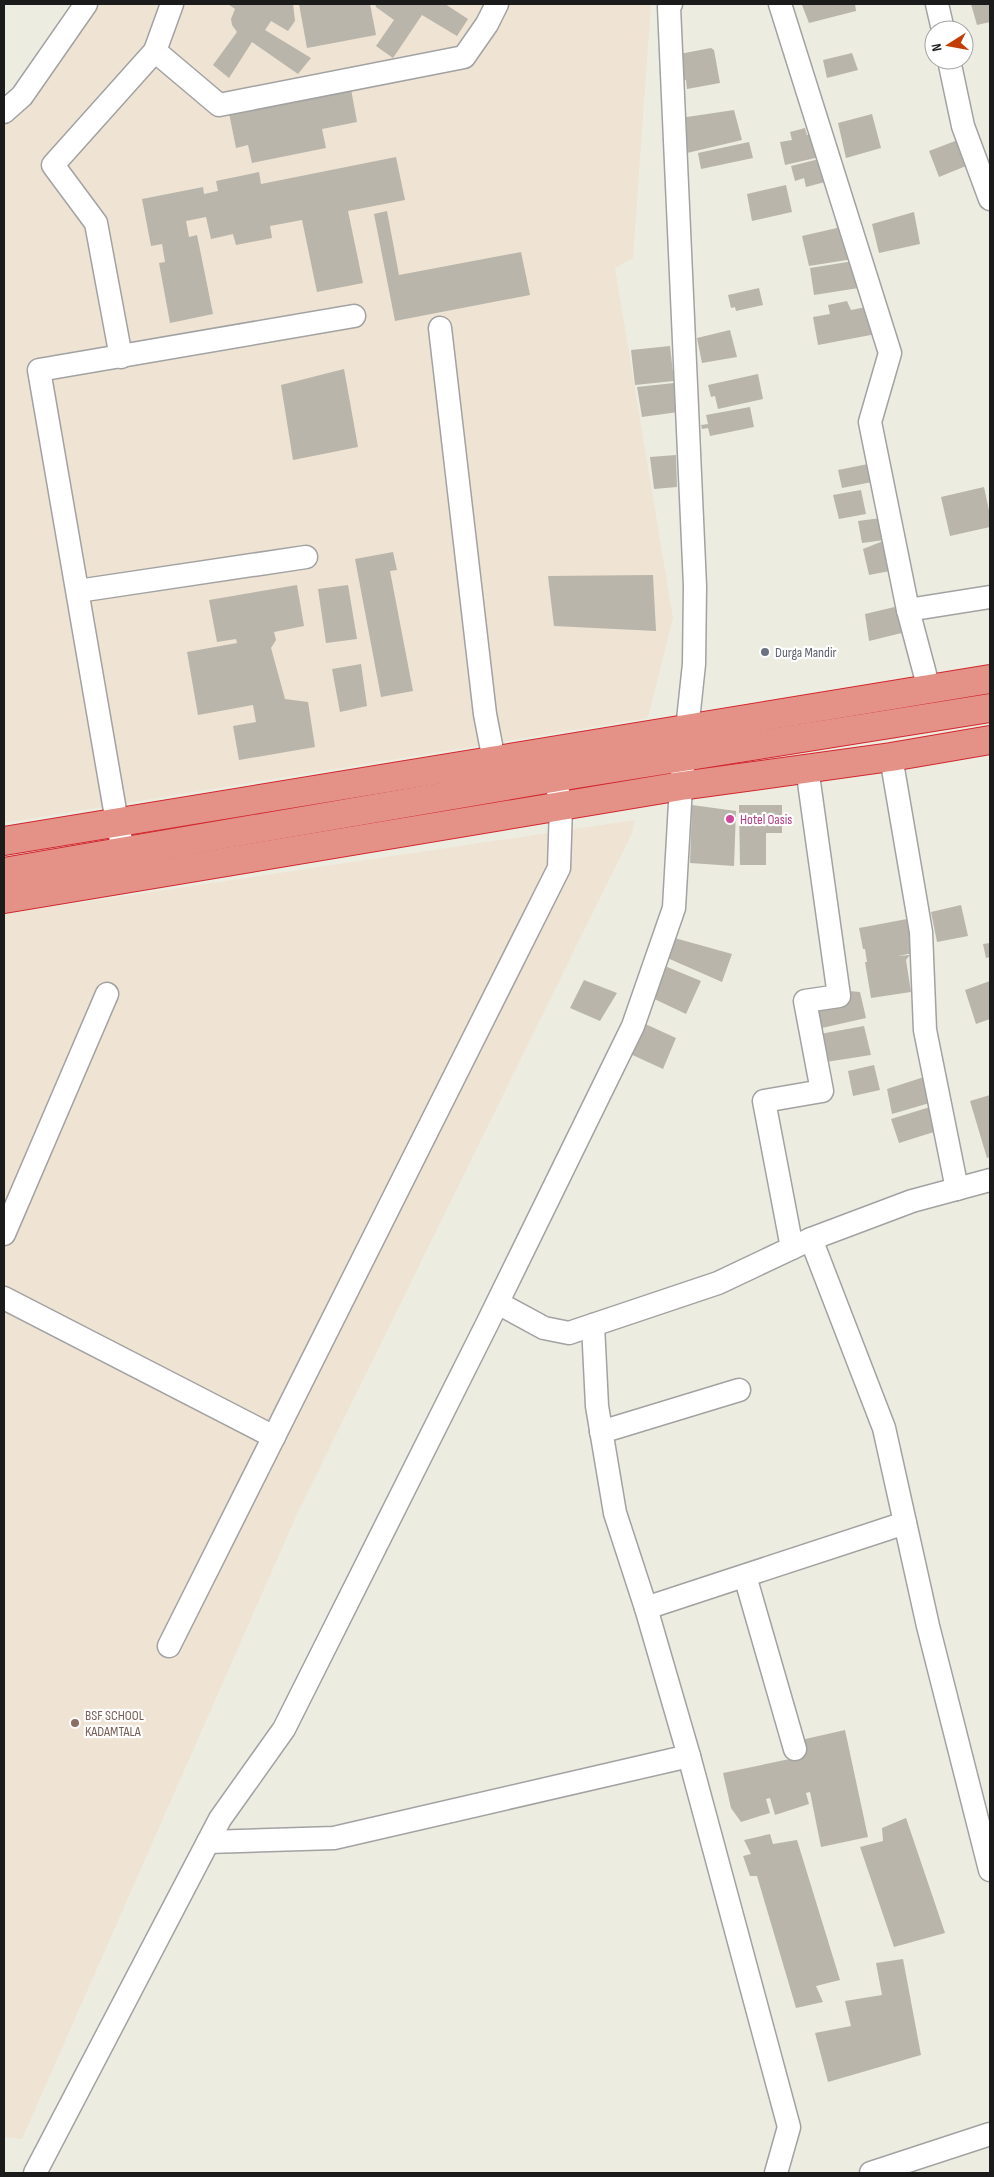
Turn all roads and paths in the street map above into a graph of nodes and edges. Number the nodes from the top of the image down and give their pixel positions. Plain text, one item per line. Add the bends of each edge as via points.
1 (86, 4) edge
2 (172, 4) edge
3 (497, 4) edge
4 (670, 4) edge
5 (780, 4) edge
6 (937, 4) edge
7 (941, 20) edge
8 (155, 51) junction
9 (951, 70) edge
10 (4, 112) edge
11 (990, 199) edge
12 (354, 316) dead end
13 (440, 328) dead end
14 (121, 357) junction
15 (306, 557) dead end
16 (78, 591) junction
17 (990, 597) edge
18 (908, 610) junction
19 (990, 679) edge
20 (929, 689) junction
21 (990, 708) edge
22 (687, 729) junction
23 (990, 740) edge
24 (684, 756) junction
25 (891, 757) junction
26 (493, 760) junction
27 (807, 768) junction
28 (555, 777) junction
29 (681, 786) junction
30 (500, 787) junction
31 (561, 806) junction
32 (117, 822) junction
33 (4, 841) edge
34 (124, 851) junction
35 (4, 872) edge
36 (130, 878) junction
37 (4, 899) edge
38 (107, 994) dead end
39 (990, 1180) edge
40 (957, 1189) junction
41 (4, 1234) edge
42 (802, 1244) junction
43 (4, 1298) edge
44 (498, 1303) junction
45 (593, 1326) junction
46 (739, 1390) dead end
47 (601, 1432) junction
48 (274, 1437) junction
49 (905, 1523) junction
50 (745, 1576) junction
51 (646, 1608) junction
52 (169, 1646) dead end
53 (795, 1750) dead end
54 (689, 1756) junction
55 (208, 1842) junction
56 (990, 1870) edge
57 (990, 2134) edge
58 (35, 2173) edge
59 (776, 2173) edge
60 (871, 2173) edge

1 - 10 street via 22,96
2 - 8 street
3 - 8 street via 464,57 219,105
4 - 22 street via 696,586 694,664
5 - 18 street via 890,353 870,422
6 - 7 street
8 - 14 street via 53,165 96,222
9 - 11 street via 963,126
12 - 14 street
13 - 26 street
14 - 16 street via 40,370
15 - 16 street
16 - 32 street
17 - 18 street
18 - 20 street
19 - 20 highway
20 - 22 highway
21 - 24 highway
22 - 24 street
22 - 26 highway
23 - 25 highway
24 - 28 highway
24 - 29 street
25 - 27 highway
25 - 40 street via 921,932 925,1030
26 - 30 street
26 - 32 highway
27 - 29 highway
27 - 42 street via 839,996 805,1001 822,1091 764,1101
28 - 30 highway
28 - 31 street
29 - 31 highway
29 - 44 street via 674,908 633,1026
30 - 34 highway
31 - 36 highway
31 - 48 street via 559,868
32 - 33 highway
32 - 34 street
34 - 35 highway
34 - 36 street
36 - 37 highway
38 - 41 street
39 - 40 street
40 - 42 street via 912,1201
42 - 45 street via 718,1283
42 - 49 street via 884,1428
43 - 48 street
44 - 45 street via 544,1328 569,1333
44 - 55 street via 284,1729 220,1819
45 - 47 street
46 - 47 street
47 - 51 street via 616,1514
48 - 52 street
49 - 50 street
49 - 56 street
50 - 51 street
50 - 53 street
51 - 54 street
54 - 55 street via 334,1838
54 - 59 street via 789,2127
55 - 58 street
57 - 60 street

